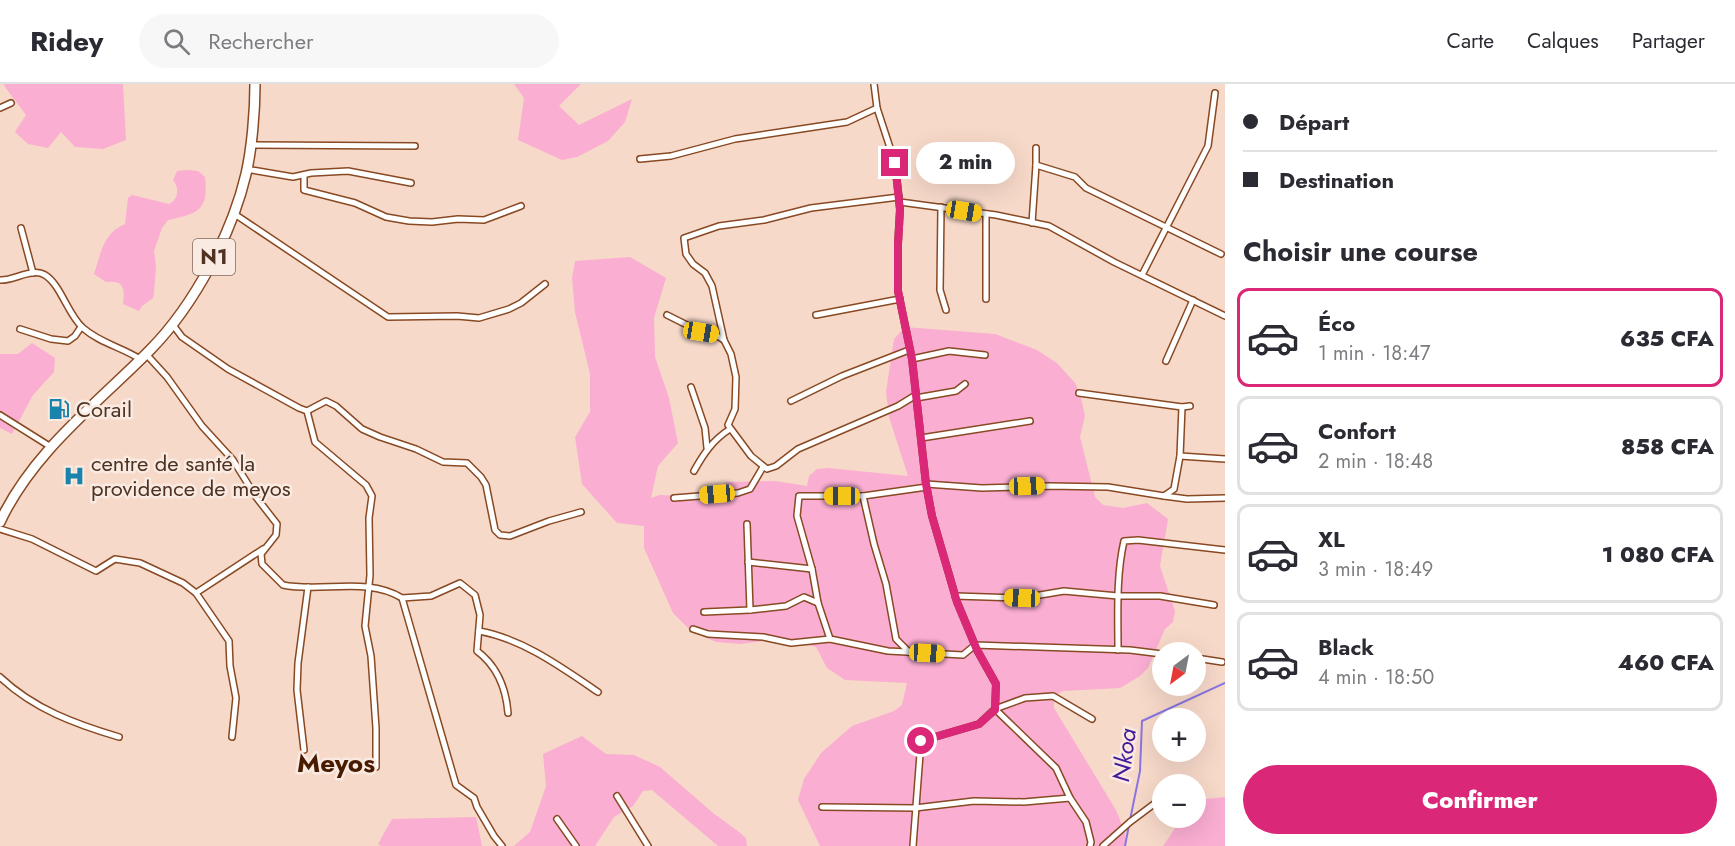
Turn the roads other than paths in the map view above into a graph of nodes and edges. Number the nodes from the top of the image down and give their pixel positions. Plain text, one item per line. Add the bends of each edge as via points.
1 (255, 84) edge
2 (874, 84) edge
3 (1215, 93) dead end
4 (11, 103) dead end
5 (0, 108) edge
6 (877, 108) junction
7 (249, 145) junction
8 (415, 146) dead end
9 (1036, 148) dead end
10 (640, 159) dead end
11 (1036, 165) junction
12 (246, 169) junction
13 (304, 175) junction
14 (411, 183) dead end
15 (899, 199) junction
16 (521, 206) dead end
17 (941, 207) junction
18 (233, 213) junction
19 (986, 214) junction
20 (1032, 223) junction
21 (21, 228) dead end
22 (1166, 229) junction
23 (1221, 254) dead end
24 (33, 273) junction
25 (1142, 275) junction
26 (0, 280) edge
27 (545, 284) dead end
28 (900, 299) junction
29 (986, 299) dead end
30 (1193, 300) junction
31 (946, 310) dead end
32 (667, 315) dead end
33 (816, 315) dead end
34 (1225, 316) edge
35 (173, 326) junction
36 (81, 327) junction
37 (20, 329) dead end
38 (724, 340) junction
39 (909, 350) junction
40 (985, 355) dead end
41 (142, 356) junction
42 (912, 359) junction
43 (1166, 361) dead end
44 (965, 384) dead end
45 (691, 387) dead end
46 (1078, 393) dead end
47 (916, 397) junction
48 (791, 401) dead end
49 (1190, 406) dead end
50 (1182, 407) junction
51 (307, 411) junction
52 (0, 415) edge
53 (1030, 421) dead end
54 (730, 429) junction
55 (921, 438) junction
56 (51, 447) junction
57 (707, 448) junction
58 (1180, 456) junction
59 (1225, 459) edge
60 (764, 467) junction
61 (694, 471) dead end
62 (926, 485) junction
63 (863, 496) junction
64 (1164, 496) junction
65 (674, 498) dead end
66 (1225, 498) edge
67 (2, 511) edge
68 (581, 512) dead end
69 (0, 522) edge
70 (747, 524) dead end
71 (0, 529) edge
72 (264, 548) junction
73 (1225, 550) edge
74 (748, 562) junction
75 (812, 569) junction
76 (308, 587) junction
77 (368, 588) junction
78 (196, 593) junction
79 (955, 596) junction
80 (1118, 596) junction
81 (402, 598) junction
82 (818, 603) junction
83 (1214, 605) dead end
84 (750, 610) junction
85 (704, 612) dead end
86 (693, 629) dead end
87 (479, 631) junction
88 (830, 639) junction
89 (975, 645) junction
90 (1118, 650) junction
91 (909, 652) junction
92 (1152, 653) edge
93 (1206, 660) edge
94 (1222, 662) dead end
95 (0, 677) edge
96 (598, 692) dead end
97 (995, 710) junction
98 (508, 713) dead end
99 (1092, 719) dead end
100 (119, 737) dead end
101 (232, 737) dead end
102 (304, 750) dead end
103 (376, 767) dead end
104 (617, 796) dead end
105 (1070, 798) junction
106 (1152, 806) edge
107 (822, 807) dead end
108 (915, 808) junction
109 (557, 819) dead end
110 (502, 846) edge
111 (576, 846) edge
112 (648, 846) edge
113 (913, 846) edge
114 (1090, 846) edge
115 (1103, 846) edge

1 - 7 highway, N1
2 - 6 street
3 - 22 street via 1208,146
4 - 5 street
6 - 10 street via 847,122
6 - 15 street via 895,163
7 - 8 street
7 - 12 highway, N1
9 - 11 street
11 - 20 street
11 - 22 street via 1075,177 1086,188
12 - 13 street via 293,177
12 - 18 highway, N1
13 - 14 street via 348,171
13 - 16 street via 304,190 409,221 484,220
15 - 17 street
15 - 28 street
15 - 38 street via 811,208 719,226 684,238 686,254 712,286
17 - 19 street
17 - 31 street via 940,290
18 - 27 street via 388,317 479,318 521,303
18 - 35 highway, N1 via 219,247
19 - 20 street
19 - 29 street
20 - 25 street via 1049,226
21 - 24 street
22 - 23 street
22 - 25 street
24 - 26 street
24 - 36 street via 46,276
25 - 30 street
28 - 33 street
28 - 39 street
30 - 34 street
30 - 43 street
32 - 38 street
35 - 41 highway, N1
35 - 51 street via 182,337 228,369
36 - 37 street via 68,342
36 - 41 street via 99,340
38 - 54 street via 736,377
39 - 42 street
39 - 48 street
40 - 42 street via 949,351
41 - 56 highway, N1
41 - 72 street via 167,377 202,426 233,460 277,525 276,535
42 - 47 street
44 - 47 street via 956,391
45 - 57 street via 705,428
46 - 50 street
47 - 55 street
47 - 60 street via 798,449 772,469
49 - 50 street
50 - 58 street
51 - 68 street via 326,402 362,429 380,437 443,462 467,463 486,485 492,521 500,536
51 - 77 street via 315,442 366,485 372,496
52 - 56 street
53 - 55 street
54 - 57 street
54 - 60 street
55 - 62 street
56 - 67 highway, N1
57 - 61 street
58 - 59 street
58 - 64 street via 1174,489
60 - 65 street via 750,489
62 - 63 street
62 - 64 street via 1108,488
62 - 79 street
63 - 75 street via 799,496 797,516
63 - 91 street via 896,639
64 - 66 street
67 - 69 highway, N1
70 - 74 street
71 - 78 street via 96,571 115,559 140,563
72 - 76 street via 262,564 283,585
72 - 78 street
73 - 80 street via 1137,540 1124,542
74 - 75 street
74 - 84 street
75 - 82 street
76 - 77 street
76 - 102 street via 297,663
77 - 81 street
77 - 103 street via 365,626 371,656
78 - 101 street via 229,641 236,698
79 - 80 street via 1022,598 1064,591
79 - 89 street
80 - 83 street via 1160,596
80 - 90 street
81 - 87 street via 431,596 460,583 475,595
81 - 110 street via 456,785 474,798
82 - 84 street via 804,597 786,606
82 - 88 street
84 - 85 street
86 - 88 street via 791,643
87 - 96 street via 499,634 539,654
87 - 98 street via 477,651 491,661 506,694
88 - 91 street
89 - 90 street
89 - 91 street via 963,654
89 - 97 street via 996,684
90 - 92 street
93 - 94 street
95 - 100 street via 18,694 75,724
97 - 99 street via 1025,698 1053,696
97 - 105 street via 1056,768
97 - 108 street via 979,724 921,741
104 - 112 street
105 - 108 street via 974,801
105 - 114 street via 1086,822
106 - 115 street
107 - 108 street
108 - 113 street
109 - 111 street

